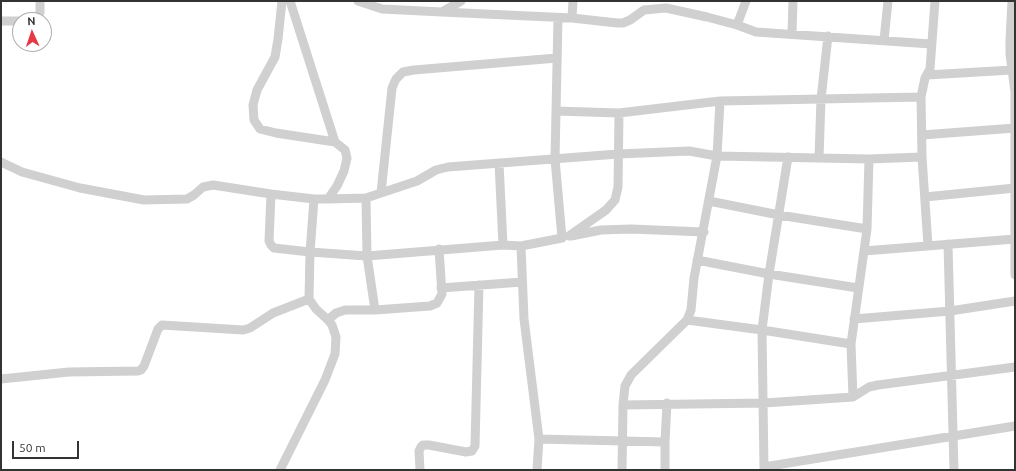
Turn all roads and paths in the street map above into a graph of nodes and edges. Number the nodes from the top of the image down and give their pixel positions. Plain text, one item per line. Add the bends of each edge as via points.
1 (40, 1) edge
2 (282, 1) edge
3 (290, 1) edge
4 (358, 1) edge
5 (461, 1) edge
6 (573, 1) edge
7 (746, 1) edge
8 (794, 1) edge
9 (888, 1) edge
10 (937, 1) edge
11 (1012, 1) edge
12 (382, 5) edge
13 (40, 12) edge
14 (442, 12) junction
15 (558, 18) junction
16 (572, 18) junction
17 (1, 21) edge
18 (12, 21) edge
19 (737, 25) junction
20 (792, 34) junction
21 (828, 36) junction
22 (884, 40) junction
23 (932, 44) junction
24 (557, 58) junction
25 (1013, 66) edge
26 (927, 75) junction
27 (920, 97) junction
28 (821, 99) junction
29 (720, 101) junction
30 (556, 111) junction
31 (619, 113) junction
32 (1015, 128) edge
33 (922, 135) junction
34 (335, 142) junction
35 (618, 154) junction
36 (717, 156) junction
37 (788, 157) junction
38 (922, 157) junction
39 (819, 158) junction
40 (555, 159) junction
41 (869, 159) junction
42 (1, 162) edge
43 (499, 163) junction
44 (1014, 188) edge
45 (381, 193) junction
46 (271, 194) junction
47 (366, 198) junction
48 (925, 198) junction
49 (314, 199) junction
50 (328, 199) junction
51 (709, 201) junction
52 (779, 215) junction
53 (867, 230) junction
54 (704, 232) junction
55 (565, 237) junction
56 (1015, 239) edge
57 (948, 244) junction
58 (503, 245) junction
59 (521, 246) junction
60 (928, 246) junction
61 (439, 249) junction
62 (864, 251) junction
63 (310, 252) junction
64 (367, 256) junction
65 (697, 260) junction
66 (769, 274) junction
67 (1015, 275) edge
68 (522, 282) junction
69 (479, 285) junction
70 (441, 288) junction
71 (858, 288) junction
72 (309, 299) junction
73 (1015, 301) edge
74 (375, 310) junction
75 (950, 311) junction
76 (854, 319) junction
77 (328, 320) junction
78 (687, 320) junction
79 (762, 330) junction
80 (851, 344) junction
81 (1015, 367) edge
82 (952, 375) junction
83 (1, 379) edge
84 (852, 396) junction
85 (764, 403) junction
86 (667, 404) junction
87 (622, 405) junction
88 (1015, 426) edge
89 (953, 436) junction
90 (539, 439) junction
91 (622, 440) junction
92 (665, 442) junction
93 (764, 469) edge
94 (280, 470) edge
95 (420, 470) edge
96 (537, 470) edge
97 (622, 470) edge
98 (665, 470) edge
99 (954, 470) edge

1 - 13 street
2 - 34 street via 275,57 256,90 254,120 260,129
3 - 34 street
4 - 12 street
5 - 14 street
6 - 16 street
7 - 19 street
8 - 20 street
9 - 22 street
10 - 23 street
11 - 25 street via 1010,40
12 - 14 street
14 - 15 street
15 - 16 street
15 - 24 street
16 - 19 street via 623,23 644,10 666,8
17 - 18 street
19 - 20 street via 756,32
20 - 21 street
21 - 22 street
21 - 28 street
22 - 23 street
23 - 26 street via 930,69
24 - 30 street
24 - 45 street via 403,72 392,88
25 - 26 street
25 - 32 street
26 - 27 street
27 - 28 street
27 - 33 street
28 - 29 street
28 - 39 street
29 - 31 street
29 - 36 street
30 - 31 street
30 - 40 street
31 - 35 street
32 - 33 street
32 - 44 street
33 - 38 street
34 - 50 street via 345,150 347,158 344,171
35 - 36 street via 689,151
35 - 40 street
35 - 55 street via 618,187 615,200 606,210
36 - 37 street
36 - 51 street
37 - 39 street
37 - 52 street
38 - 41 street
38 - 48 street
39 - 41 street
40 - 43 street
40 - 55 street
41 - 53 street
42 - 46 street via 22,172 80,188 144,200 187,199 203,187 213,185
43 - 45 street via 436,170 418,181
43 - 58 street
44 - 48 street
44 - 56 street
45 - 47 street
46 - 49 street
46 - 63 street via 271,245 274,248
47 - 50 street
47 - 64 street
48 - 60 street
49 - 50 street
49 - 63 street
51 - 52 street
51 - 54 street
52 - 53 street
52 - 66 street
53 - 62 street
54 - 55 street via 601,230
54 - 65 street
55 - 59 street
56 - 57 street
56 - 67 street
57 - 60 street
57 - 75 street
58 - 59 street
58 - 61 street
59 - 68 street
60 - 62 street
61 - 64 street
61 - 70 street
62 - 71 street
63 - 64 street
63 - 72 street
64 - 74 street
65 - 66 street
65 - 78 street via 691,310
66 - 71 street
66 - 79 street
68 - 69 street
68 - 90 street
69 - 70 street
69 - 95 street via 475,446 472,451 466,452 423,445 419,451
70 - 74 street via 442,294 437,303 430,306
71 - 76 street
72 - 77 street
72 - 83 street via 273,313 244,330 162,325 158,329 144,366 138,371 69,372
73 - 75 street
74 - 77 street via 340,311
75 - 76 street
75 - 82 street
76 - 80 street
77 - 94 street via 335,331 335,354 325,380
78 - 79 street
78 - 87 street via 631,375 625,386
79 - 80 street
79 - 85 street
80 - 84 street
81 - 82 street
82 - 84 street via 874,386
82 - 89 street
84 - 85 street
85 - 86 street
85 - 93 street
86 - 87 street
86 - 92 street
87 - 91 street
88 - 89 street
89 - 93 street
89 - 99 street
90 - 91 street
90 - 96 street
91 - 92 street
91 - 97 street
92 - 98 street

